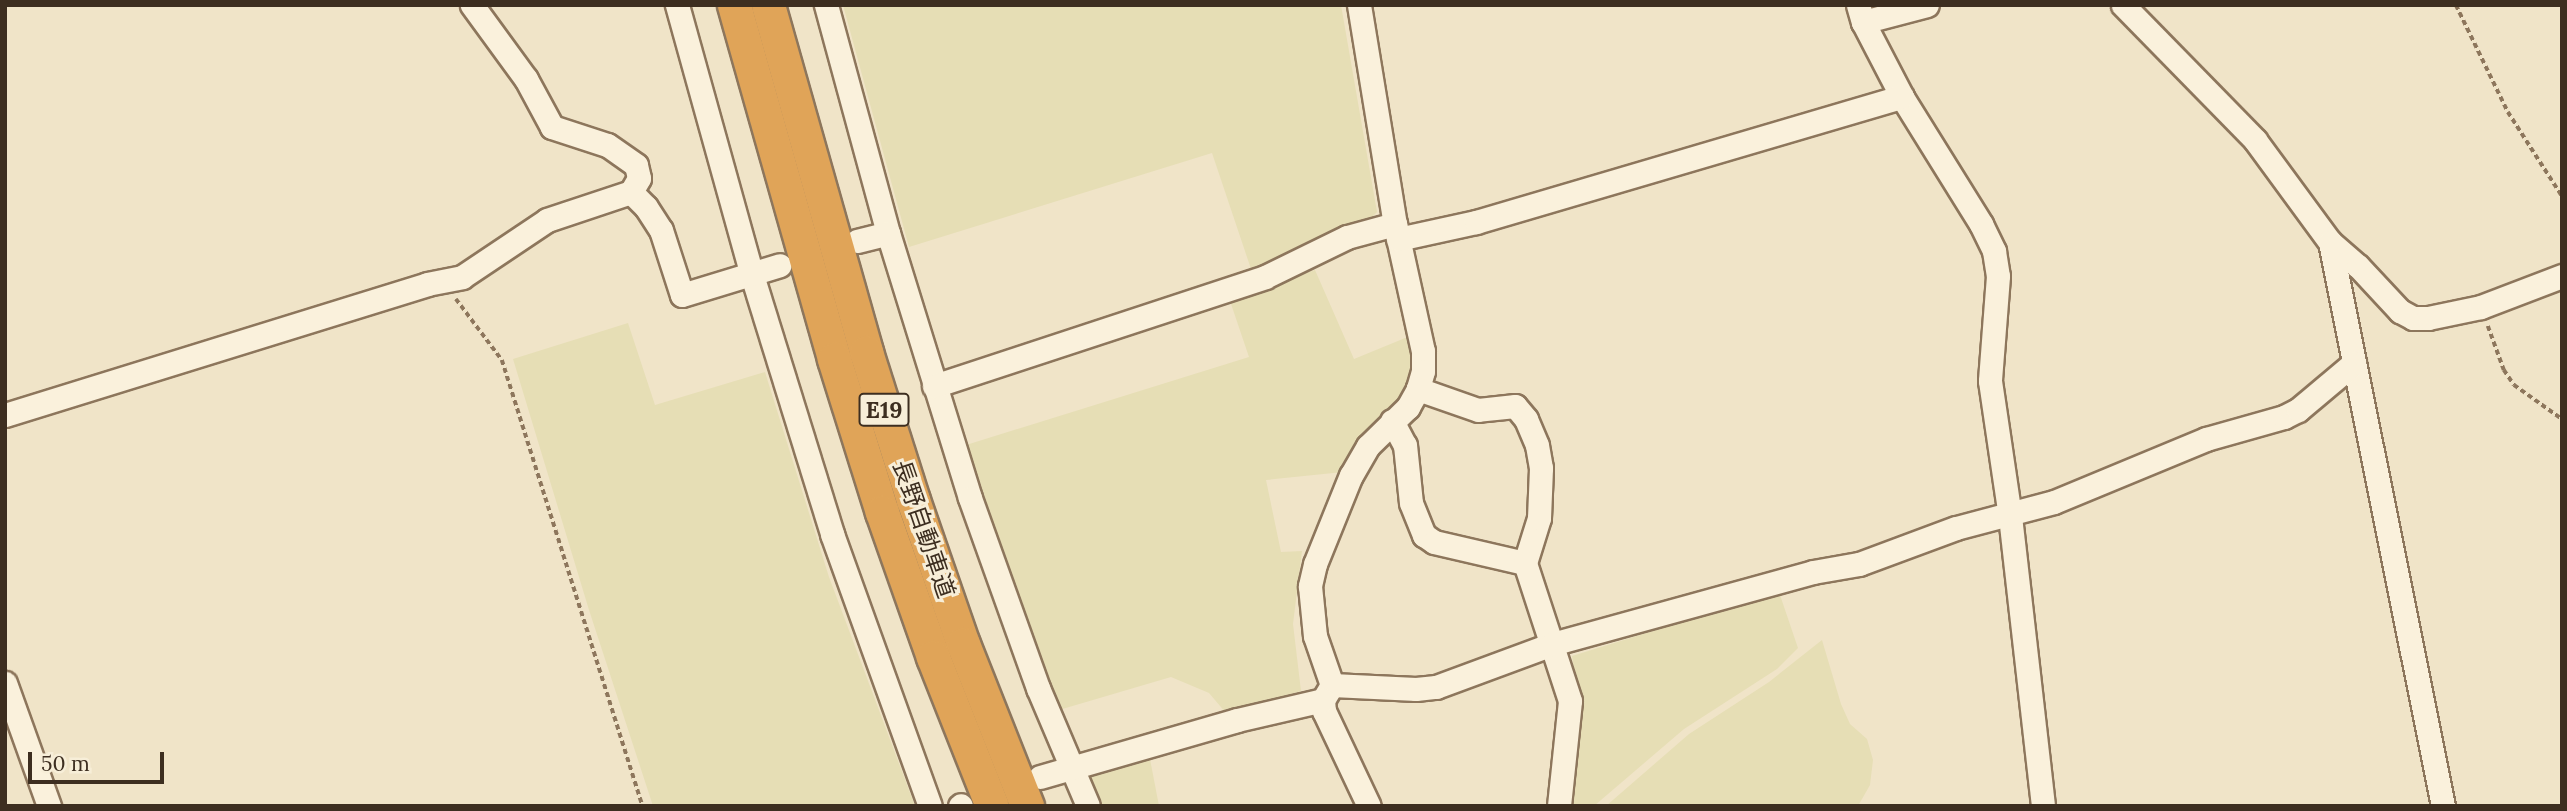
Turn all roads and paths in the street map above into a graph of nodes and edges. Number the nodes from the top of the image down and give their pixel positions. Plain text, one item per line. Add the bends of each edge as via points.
1 (472, 5) edge
2 (677, 5) edge
3 (734, 5) edge
4 (768, 5) edge
5 (826, 5) edge
6 (1359, 5) edge
7 (1927, 5) edge
8 (2123, 5) edge
9 (2456, 5) edge
10 (1860, 14) edge
11 (1902, 97) junction
12 (631, 192) junction
13 (2562, 196) edge
14 (1397, 232) junction
15 (888, 233) junction
16 (858, 241) dead end
17 (2330, 242) junction
18 (780, 265) dead end
19 (751, 275) junction
20 (2562, 276) edge
21 (447, 282) junction
22 (2481, 307) junction
23 (2354, 363) junction
24 (934, 386) junction
25 (1418, 389) junction
26 (5, 415) edge
27 (2562, 419) edge
28 (1392, 421) junction
29 (2010, 516) junction
30 (1525, 563) junction
31 (1552, 644) junction
32 (5, 683) edge
33 (1327, 692) junction
34 (1071, 766) junction
35 (1034, 791) edge
36 (49, 806) edge
37 (643, 806) edge
38 (930, 806) edge
39 (992, 806) edge
40 (1088, 806) edge
41 (1369, 806) edge
42 (1559, 806) edge
43 (2043, 806) edge
44 (2443, 806) edge

1 - 12 street via 526,79 552,127 607,145 636,165 639,178
2 - 19 street
3 - 39 highway, 長野自動車道 / E19 via 882,512
4 - 35 highway, 長野自動車道 / E19 via 913,500 963,644
5 - 15 street
6 - 14 street
7 - 10 street
8 - 17 street via 2255,140
9 - 13 path via 2508,112
10 - 11 street
11 - 14 street via 1476,222
11 - 29 street via 1994,251 1998,276 1990,381
12 - 19 street via 661,230 682,295
12 - 21 street via 547,220 462,277
14 - 24 street via 1347,237 1265,277
14 - 25 street via 1423,351
15 - 16 street
15 - 24 street
17 - 22 street via 2400,311 2413,318
17 - 23 street
18 - 19 street
19 - 38 street via 832,534
20 - 22 street
21 - 26 street via 427,284
21 - 37 path via 502,360
22 - 27 path via 2514,385
23 - 29 street via 2284,417 2206,439 2088,490
23 - 44 street
24 - 34 street via 1038,688
25 - 28 street via 1408,407
25 - 30 street via 1478,410 1515,407 1526,419 1541,468 1539,518
28 - 30 street via 1405,445 1411,503 1424,536
28 - 33 street via 1368,446 1351,475 1315,564 1311,616
29 - 31 street via 1956,528 1859,564 1813,572
29 - 43 street
30 - 31 street
31 - 33 street via 1436,687
31 - 42 street via 1570,701
32 - 36 street
33 - 34 street
33 - 41 street via 1324,711
34 - 35 street
34 - 40 street

